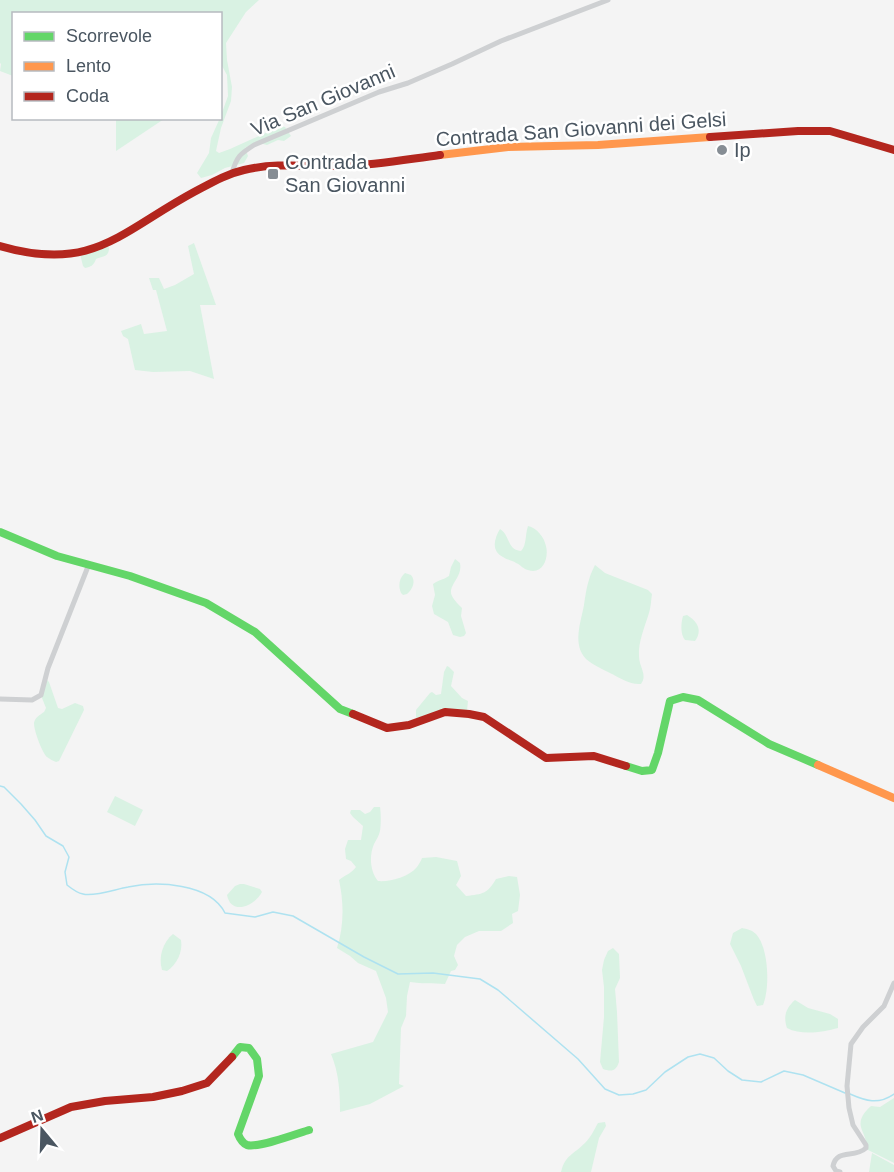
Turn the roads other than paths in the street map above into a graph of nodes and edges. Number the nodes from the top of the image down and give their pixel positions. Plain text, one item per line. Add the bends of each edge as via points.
1 (608, 0) edge
2 (894, 150) edge
3 (232, 173) junction
4 (0, 246) edge
5 (0, 532) edge
6 (89, 564) junction
7 (0, 699) edge
8 (894, 798) edge
9 (894, 983) edge
10 (309, 1130) dead end
11 (0, 1138) edge
12 (840, 1172) edge

1 - 3 street, Via San Giovanni via 254,145 239,154
2 - 3 street, Contrada San Giovanni dei Gelsi via 830,131 798,131 507,147 359,165 255,168
3 - 4 street via 121,237 92,249 76,254 42,255
5 - 6 street via 57,556
6 - 7 street via 41,695 32,700
6 - 8 street via 206,603 255,632 340,709 387,728 445,712 469,714 484,717 546,758 594,756 642,771 652,770 670,701 683,697 698,700 769,744
9 - 12 street via 884,1006 851,1044 848,1097 853,1125 866,1145 861,1152 839,1155 834,1160 833,1166
10 - 11 street via 271,1142 248,1145 241,1141 240,1125 260,1076 257,1059 249,1048 240,1047 207,1083 153,1097 71,1107

